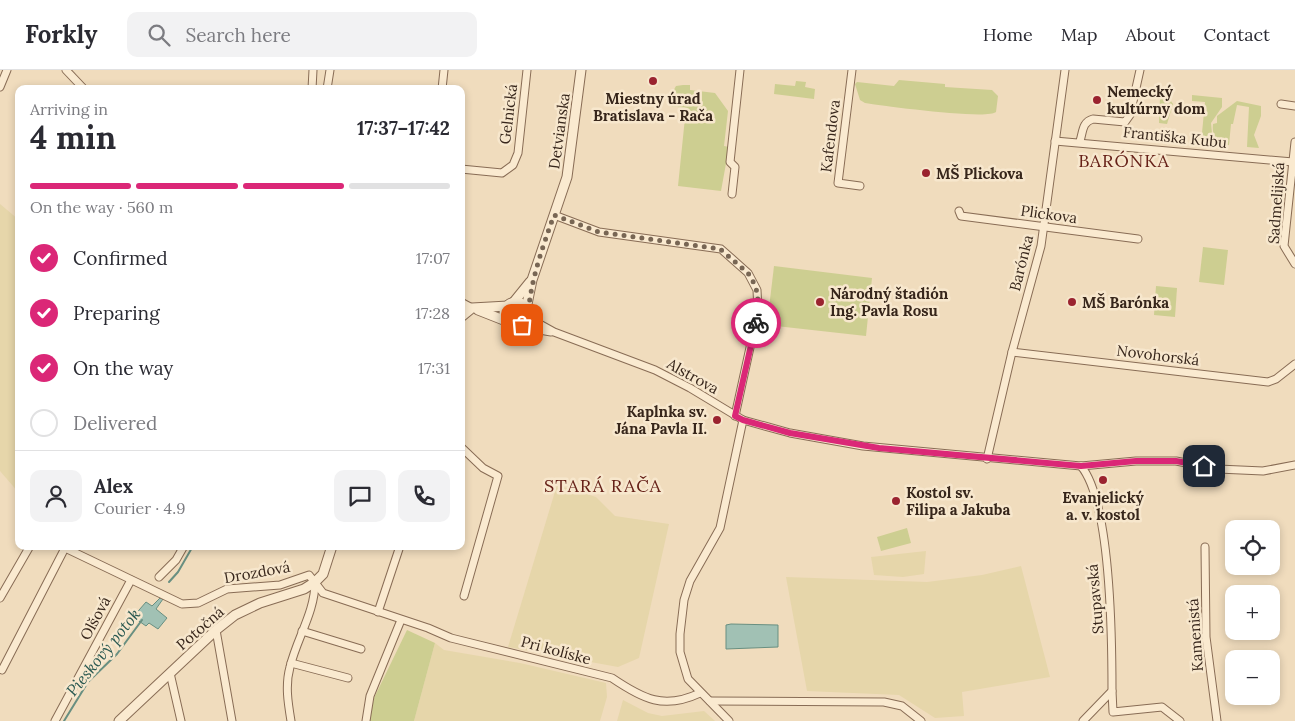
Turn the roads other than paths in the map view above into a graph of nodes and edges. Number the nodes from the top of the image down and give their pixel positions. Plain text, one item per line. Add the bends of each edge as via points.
1 (7, 70) edge
2 (66, 70) edge
3 (313, 70) edge
4 (330, 70) edge
5 (444, 70) edge
6 (527, 70) edge
7 (581, 70) edge
8 (740, 70) edge
9 (852, 70) edge
10 (1065, 70) edge
11 (1140, 70) edge
12 (80, 85) edge
13 (312, 85) edge
14 (328, 85) edge
15 (442, 85) edge
16 (0, 87) edge
17 (1281, 104) dead end
18 (1295, 106) edge
19 (1055, 141) junction
20 (1080, 141) junction
21 (1295, 142) edge
22 (1293, 162) junction
23 (465, 169) edge
24 (860, 186) dead end
25 (732, 194) dead end
26 (959, 211) dead end
27 (554, 215) junction
28 (1044, 228) junction
29 (1138, 239) dead end
30 (1295, 264) edge
31 (532, 280) junction
32 (465, 304) edge
33 (510, 304) junction
34 (474, 308) junction
35 (527, 313) junction
36 (465, 314) edge
37 (506, 321) junction
38 (516, 326) junction
39 (554, 332) junction
40 (1012, 352) junction
41 (1295, 364) edge
42 (735, 416) junction
43 (743, 420) junction
44 (465, 451) edge
45 (987, 459) junction
46 (1295, 465) edge
47 (1081, 466) junction
48 (1205, 547) dead end
49 (28, 550) edge
50 (62, 550) edge
51 (69, 550) edge
52 (182, 550) edge
53 (331, 550) edge
54 (399, 550) edge
55 (159, 577) dead end
56 (131, 580) junction
57 (315, 582) junction
58 (464, 596) dead end
59 (0, 598) edge
60 (378, 612) junction
61 (401, 620) junction
62 (216, 630) junction
63 (302, 631) junction
64 (361, 649) dead end
65 (291, 663) junction
66 (2, 670) dead end
67 (170, 673) junction
68 (348, 678) dead end
69 (1112, 691) junction
70 (700, 693) junction
71 (708, 701) junction
72 (55, 721) edge
73 (120, 721) edge
74 (182, 721) edge
75 (232, 721) edge
76 (290, 721) edge
77 (366, 721) edge
78 (729, 721) edge
79 (921, 721) edge
80 (1083, 721) edge
81 (1180, 721) edge
82 (1217, 721) edge

1 - 16 street
2 - 12 street
3 - 13 street
4 - 14 street
5 - 15 street
6 - 23 street, Gelnická via 518,153 513,166 502,173
7 - 27 street, Detvianska via 571,158
8 - 25 street via 730,162 735,167
9 - 24 street, Kafendova via 838,183
10 - 19 street, Barónka
11 - 20 street via 1125,124 1093,119 1084,124
17 - 18 street
19 - 20 street, Františka Kubu
19 - 28 street, Barónka
20 - 22 street, Františka Kubu
21 - 22 street, Sadmelijská
22 - 30 street, Sadmelijská via 1284,246
26 - 28 street, Plickova via 961,216
27 - 31 street, Detvianska
27 - 42 street via 599,232 720,249 748,273 757,290 758,311
28 - 29 street, Plickova
28 - 40 street, Barónka
31 - 33 street, Detvianska
31 - 35 street, Detvianska
32 - 34 street
33 - 34 street
33 - 35 street via 521,304
33 - 37 street via 504,312
34 - 36 street
34 - 37 street
35 - 38 street via 523,324
35 - 39 street, Alstrova
37 - 38 street
38 - 39 street, Alstrova
39 - 42 street, Alstrova via 655,370
40 - 41 street, Novohorská via 1268,382
40 - 45 street, Barónka
42 - 43 street, Alstrova
43 - 45 street, Alstrova via 790,433 863,446
43 - 70 street via 720,528 690,580 684,600 680,652 688,679
44 - 58 street via 483,468 498,476
45 - 47 street, Alstrova
46 - 47 street, Alstrova via 1263,471 1218,469 1176,461
47 - 69 street, Stupavská via 1098,508 1104,546 1112,637
48 - 82 street, Kamenistá via 1206,637
49 - 59 street
50 - 66 street, Drozdová
51 - 56 street, Drozdová
52 - 55 street
53 - 57 street via 323,574
54 - 60 street
56 - 57 street, Drozdová via 182,604 198,603 227,589 280,585 309,575
56 - 72 street, Olšová
57 - 60 street, Pri kolíske via 323,593
57 - 62 street, Potočná via 304,589 251,607
57 - 63 street via 315,598
60 - 61 street, Pri kolíske
61 - 70 street, Pri kolíske via 451,638 612,678 633,692 658,702 680,701
61 - 77 street via 370,696
62 - 67 street, Potočná
62 - 75 street
63 - 64 street
63 - 65 street
65 - 68 street
65 - 76 street via 288,691
67 - 73 street, Potočná
67 - 74 street
69 - 80 street
69 - 81 street, Stupavská via 1113,712 1157,706
70 - 71 street
71 - 78 street
71 - 79 street via 884,702 902,706

